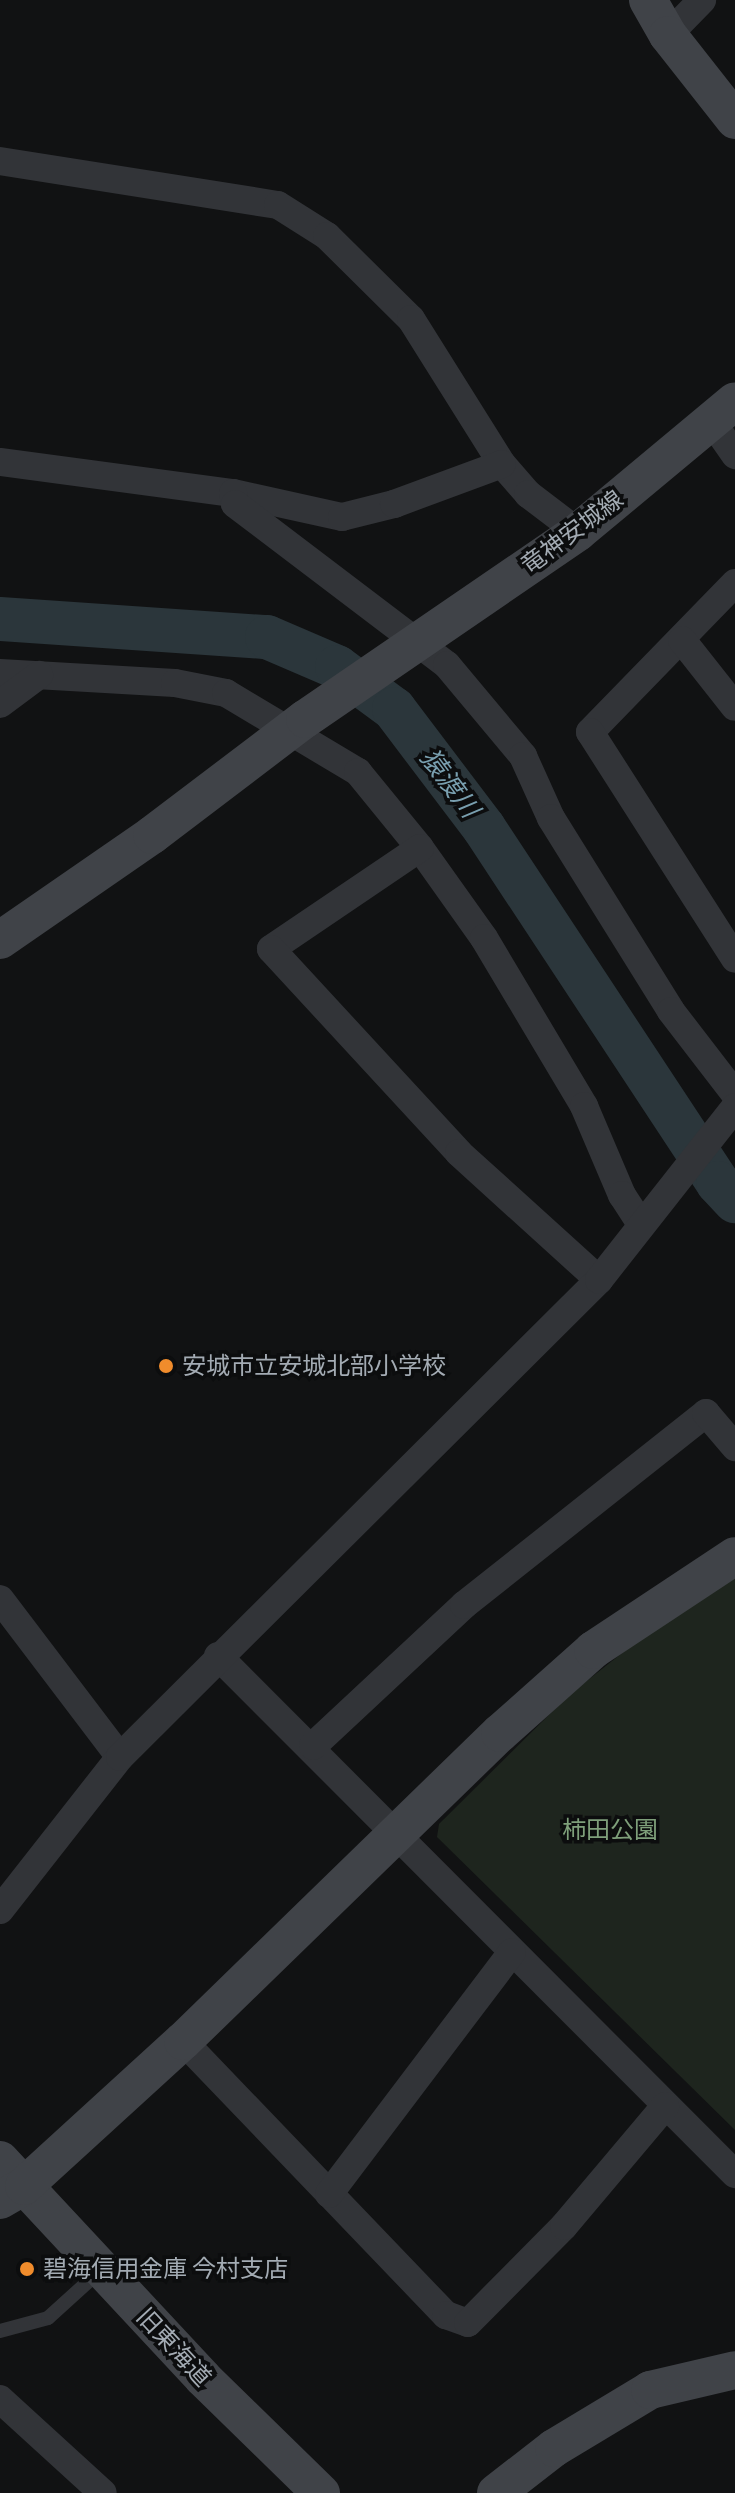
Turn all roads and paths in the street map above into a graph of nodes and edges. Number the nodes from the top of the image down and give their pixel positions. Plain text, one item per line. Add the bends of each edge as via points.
1 (648, 0) edge
2 (702, 0) edge
3 (668, 35) junction
4 (735, 120) edge
5 (0, 161) edge
6 (723, 410) edge
7 (735, 455) edge
8 (0, 462) edge
9 (502, 464) junction
10 (233, 493) junction
11 (578, 532) junction
12 (735, 583) edge
13 (682, 640) junction
14 (410, 649) junction
15 (0, 673) edge
16 (39, 675) junction
17 (0, 704) edge
18 (735, 707) edge
19 (296, 725) junction
20 (420, 848) junction
21 (0, 940) edge
22 (735, 959) edge
23 (733, 1105) edge
24 (648, 1215) junction
25 (599, 1280) junction
26 (735, 1447) edge
27 (735, 1556) edge
28 (0, 1599) edge
29 (218, 1656) junction
30 (313, 1746) junction
31 (120, 1757) junction
32 (398, 1837) junction
33 (0, 1910) edge
34 (512, 1952) junction
35 (183, 2041) junction
36 (665, 2106) junction
37 (735, 2174) edge
38 (8, 2182) edge
39 (329, 2194) junction
40 (102, 2269) junction
41 (0, 2331) edge
42 (735, 2370) edge
43 (0, 2399) edge
44 (103, 2493) edge
45 (321, 2493) edge
46 (496, 2493) edge

1 - 3 street
2 - 3 street
3 - 4 street
5 - 9 street via 278,205 327,236 411,319
6 - 7 street
6 - 11 street, 竜神安城線
8 - 10 street
9 - 10 street via 394,504 342,517
9 - 11 street via 528,494
10 - 14 street via 235,504
11 - 14 street, 竜神安城線
12 - 13 street
13 - 18 street
13 - 22 street via 590,732
14 - 19 street, 竜神安城線
14 - 23 street via 447,665 523,756 551,818
15 - 16 street
16 - 17 street
16 - 19 street via 175,683 226,693
19 - 20 street via 358,772
19 - 21 street
20 - 24 street via 484,938 584,1106 622,1195
20 - 25 street via 271,949 459,1153
23 - 24 street
24 - 25 street
25 - 29 street
26 - 30 street via 706,1413 464,1605
27 - 32 street via 593,1650 500,1733
28 - 31 street
29 - 30 street
29 - 31 street
30 - 32 street
31 - 33 street
32 - 34 street
32 - 35 street
34 - 36 street
34 - 39 street
35 - 38 street
35 - 39 street
36 - 37 street
36 - 39 street via 564,2226 468,2323 446,2315
38 - 40 street, 旧東海道
40 - 41 lane via 48,2318
40 - 45 street, 旧東海道
42 - 46 street via 650,2390 554,2448
43 - 44 street

